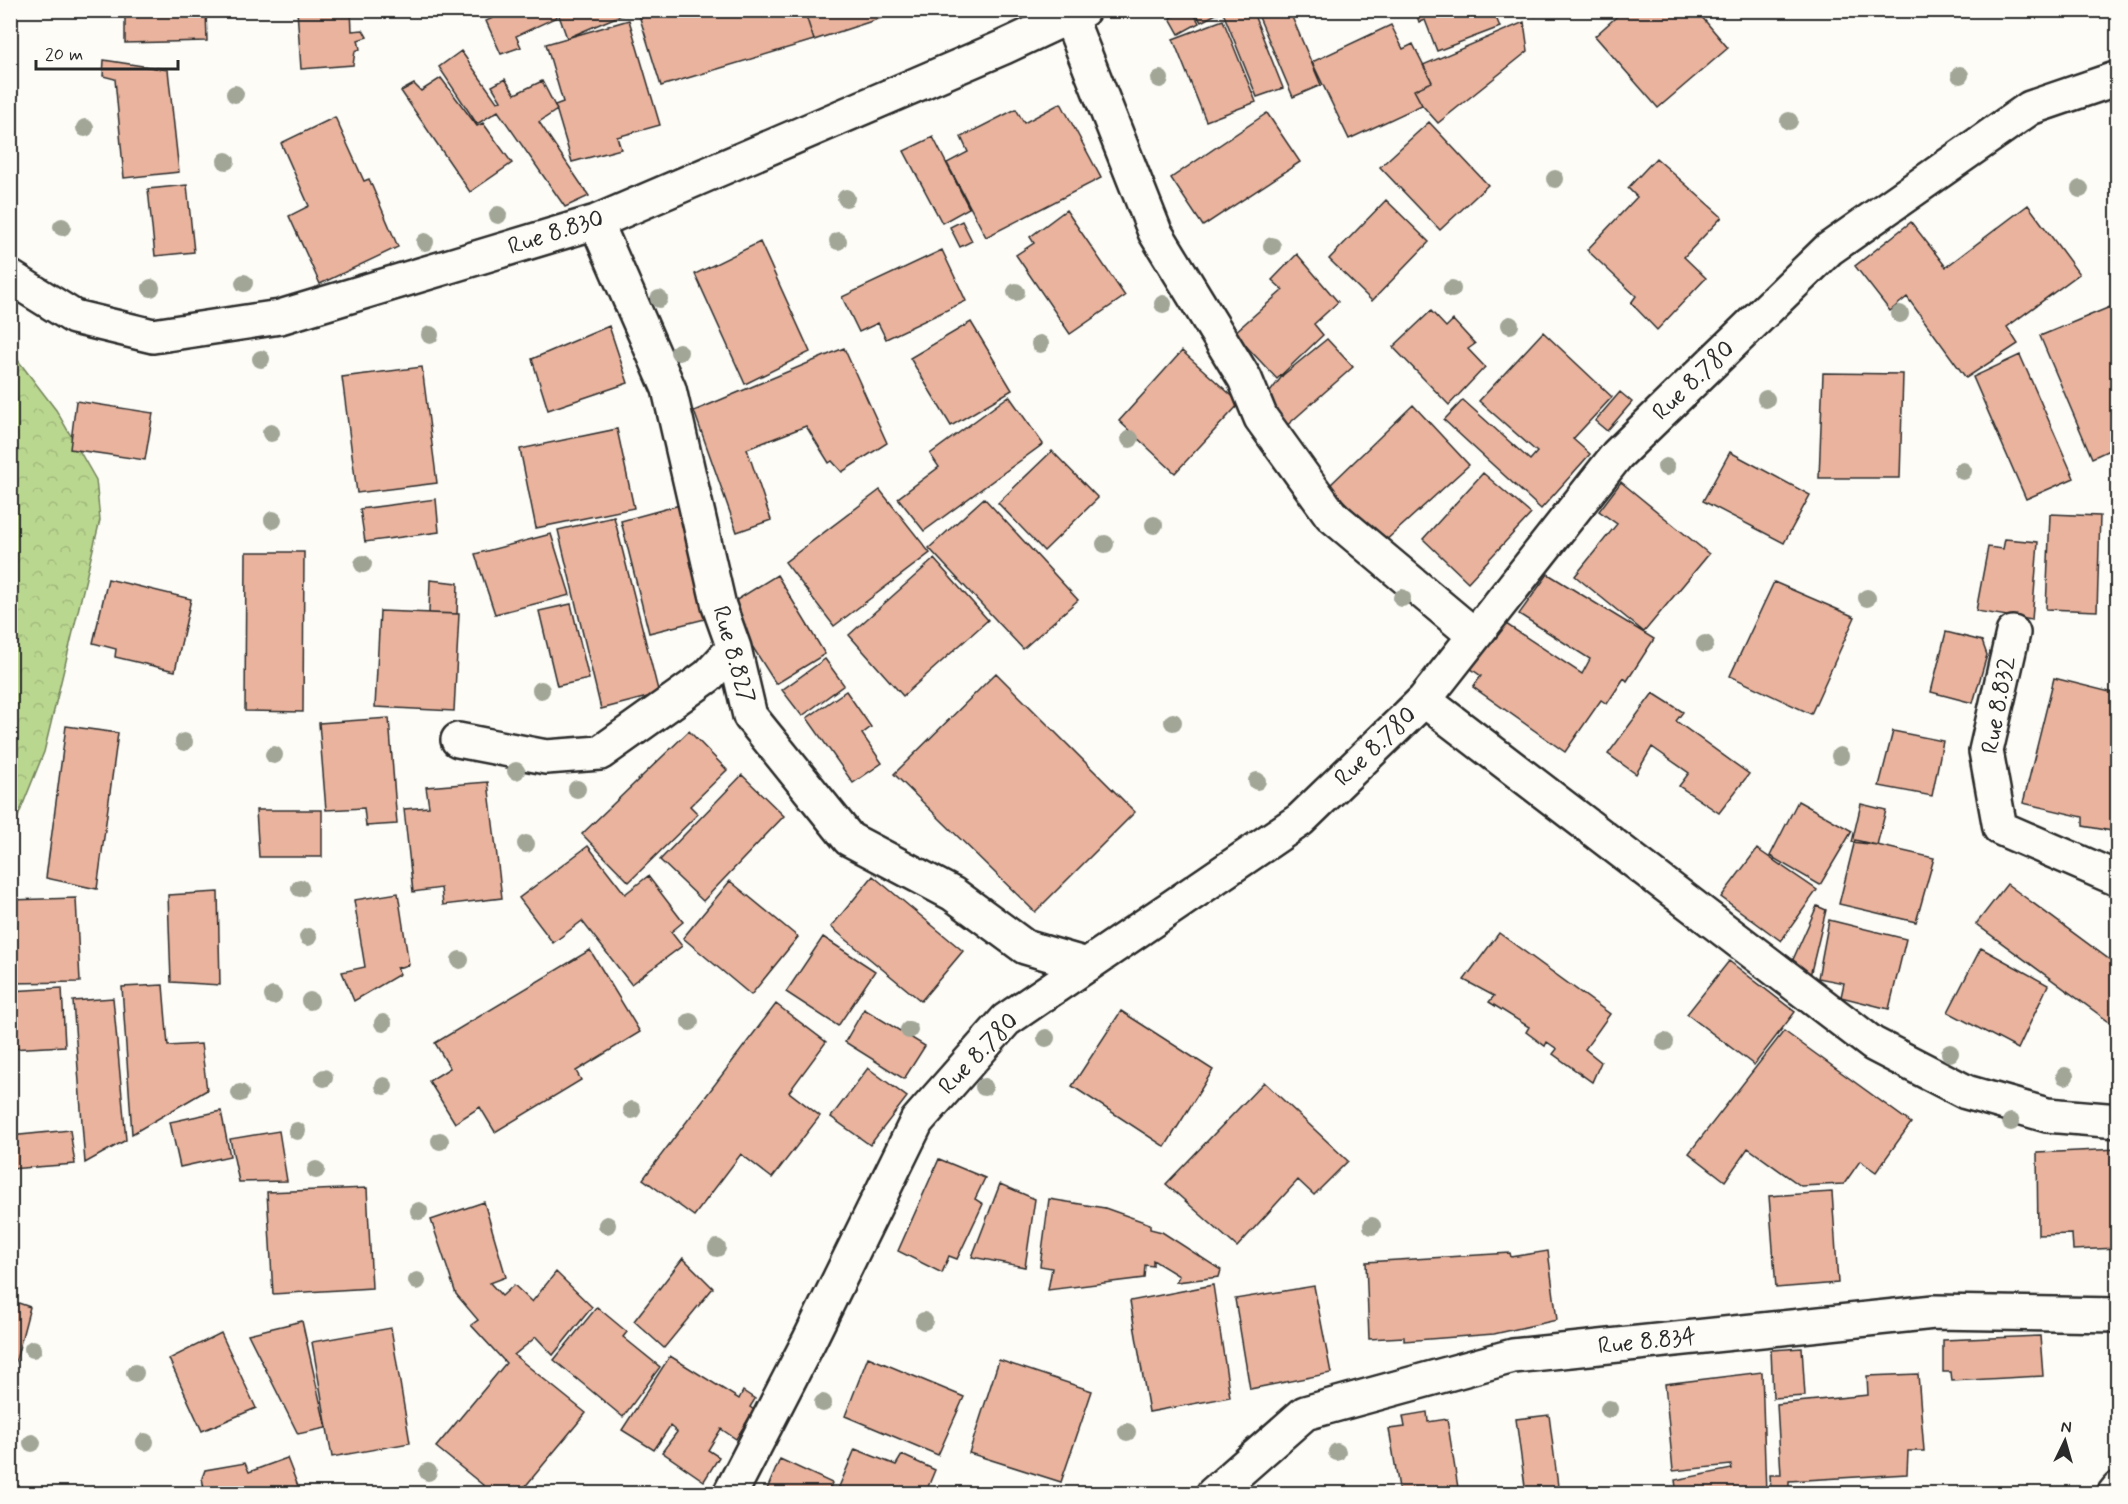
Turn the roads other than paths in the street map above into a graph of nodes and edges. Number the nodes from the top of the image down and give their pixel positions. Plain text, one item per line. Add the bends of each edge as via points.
1 (1076, 14) edge
2 (2118, 78) edge
3 (596, 222) junction
4 (10, 277) edge
5 (2013, 633) dead end
6 (1474, 635) junction
7 (734, 648) junction
8 (1424, 700) junction
9 (458, 740) dead end
10 (2118, 879) edge
11 (1087, 965) junction
12 (2118, 1121) edge
13 (2118, 1315) edge
14 (2118, 1489) edge
15 (730, 1494) edge
16 (1213, 1494) edge
17 (2114, 1494) edge

1 - 3 street, Rue 8.830
1 - 6 street via 1155,232 1245,379 1261,418 1331,515
2 - 6 street, Rue 8.780 via 2030,108 1829,249 1617,455
3 - 4 street, Rue 8.830 via 280,318 153,336 74,317
3 - 7 street, Rue 8.827 via 669,389 719,606
5 - 10 street, Rue 8.832 via 1986,751 2000,828
6 - 8 street, Rue 8.780
7 - 9 street via 708,676 600,753 546,757
7 - 11 street, Rue 8.827 via 750,716 849,839 953,894 1025,947
8 - 11 street, Rue 8.780 via 1300,820
8 - 12 street via 1873,1044 1966,1092 2047,1115
11 - 15 street, Rue 8.780 via 1006,1020 917,1121
13 - 16 street, Rue 8.834 via 1934,1312 1513,1356 1305,1413
14 - 17 street

